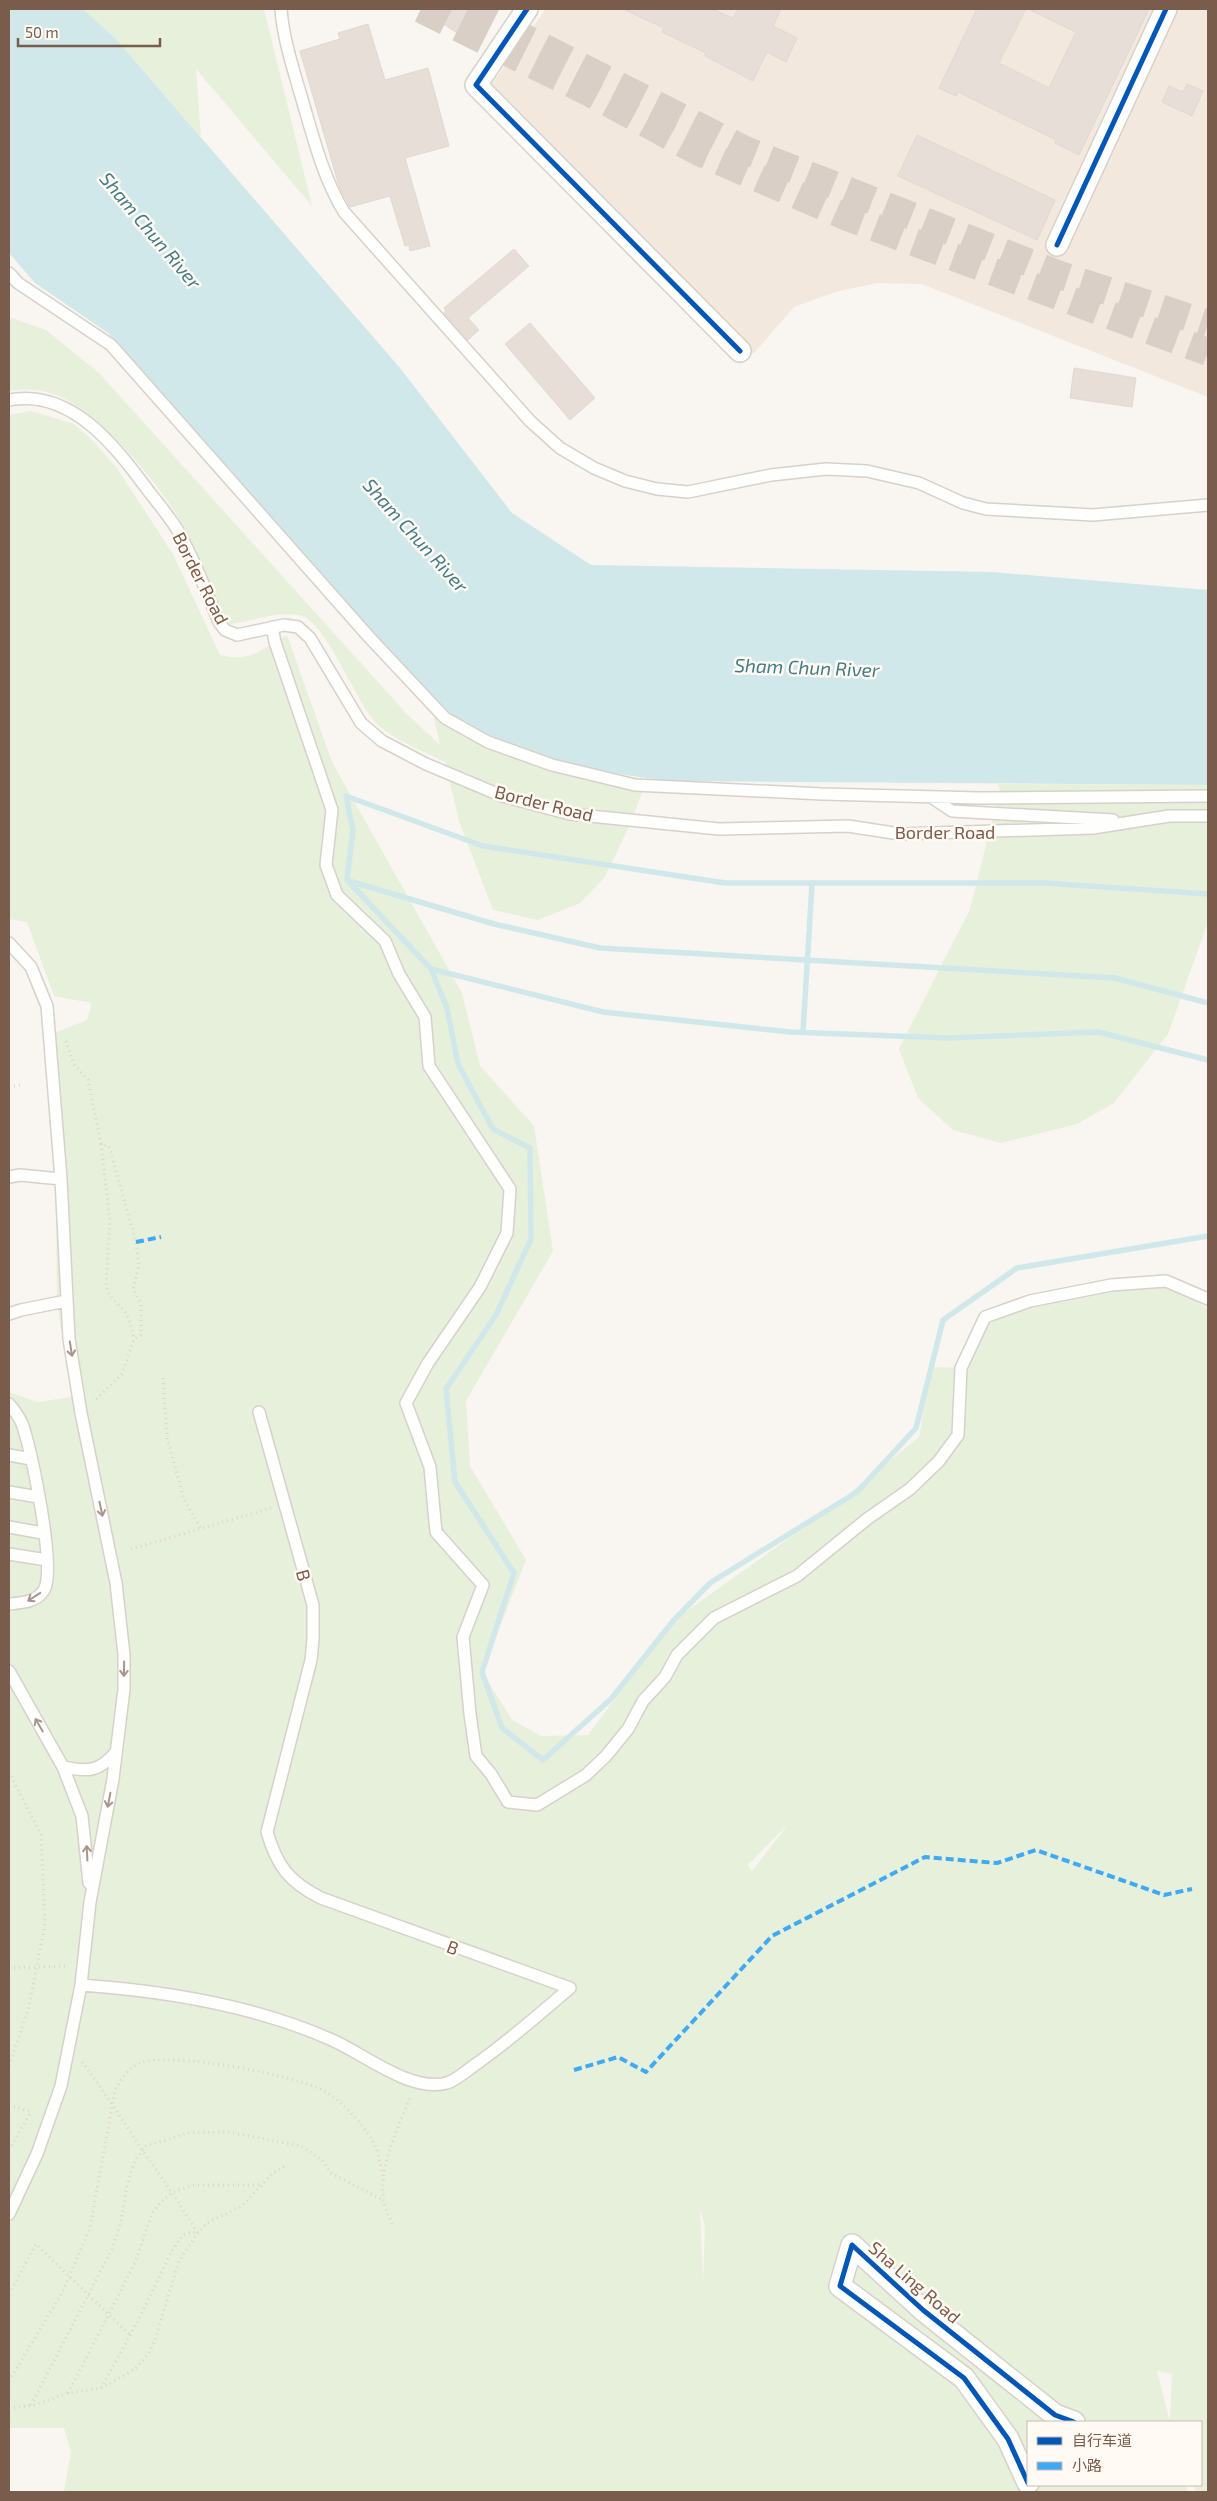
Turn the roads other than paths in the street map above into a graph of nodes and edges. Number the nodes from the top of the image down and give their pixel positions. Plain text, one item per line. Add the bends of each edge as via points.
1 (281, 9) edge
2 (527, 9) edge
3 (1166, 9) edge
4 (1057, 245) dead end
5 (9, 273) edge
6 (740, 351) dead end
7 (9, 400) edge
8 (1208, 505) edge
9 (272, 627) junction
10 (1208, 796) edge
11 (930, 797) junction
12 (1208, 816) edge
13 (1132, 822) junction
14 (9, 943) edge
15 (9, 1177) edge
16 (62, 1179) junction
17 (1208, 1299) edge
18 (66, 1301) junction
19 (9, 1314) edge
20 (9, 1404) edge
21 (260, 1412) dead end
22 (9, 1455) edge
23 (31, 1459) junction
24 (9, 1492) edge
25 (38, 1497) junction
26 (9, 1527) edge
27 (43, 1533) junction
28 (9, 1554) edge
29 (48, 1560) junction
30 (9, 1604) edge
31 (9, 1671) edge
32 (116, 1752) junction
33 (63, 1767) junction
34 (90, 1902) junction
35 (81, 1985) junction
36 (9, 2214) edge
37 (1072, 2421) edge
38 (1027, 2480) edge

1 - 8 lane via 292,64 320,163 329,188 344,212 530,420 560,448 594,468 657,490 688,492 771,475 826,469 867,471 919,483 963,503 986,509 1093,515
2 - 6 street via 476,85
3 - 4 street
5 - 11 lane via 18,283 112,345 445,718 497,746 552,765 635,785
7 - 9 lane, Border Road via 20,398 56,403 103,435 176,528 225,630 237,635
9 - 13 lane, Border Road via 298,627 310,638 361,723 382,741 426,764 502,796 570,814 719,829 848,826 900,834 1093,828
9 - 17 lane via 274,642 332,810 326,865 337,895 385,941 399,974 425,1017 429,1066 510,1189 507,1233 480,1287 428,1363 406,1403 430,1467 436,1532 483,1585 463,1638 470,1714 476,1756 508,1802 537,1805 586,1776 628,1729 677,1655 714,1618 797,1576 910,1489 939,1461 958,1435 961,1368 985,1317 1030,1301 1111,1285 1166,1281
10 - 11 lane
11 - 13 lane via 952,811
12 - 13 lane, Border Road via 1169,816
14 - 16 lane via 31,967 47,1006
15 - 16 lane
16 - 18 lane
18 - 19 lane
18 -> 32 lane via 81,1413 116,1583 124,1655 124,1689
20 - 23 lane via 22,1424
21 - 35 lane, B via 312,1605 311,1660 267,1832 274,1854 294,1882 321,1898 570,1988 463,2073 448,2083 426,2086 333,2040 267,2015 140,1990
22 - 23 lane
23 - 25 lane
24 - 25 lane
25 - 27 lane
26 - 27 lane
27 - 29 lane
28 - 29 lane
29 -> 30 lane via 44,1589 34,1599
33 -> 31 lane
32 - 33 lane via 109,1760 85,1772
32 -> 34 lane
34 -> 33 lane via 82,1816
34 - 35 lane
35 - 36 lane via 61,2086 37,2154
37 - 38 street, Sha Ling Road via 1055,2414 931,2316 852,2245 840,2286 964,2378 1008,2439

